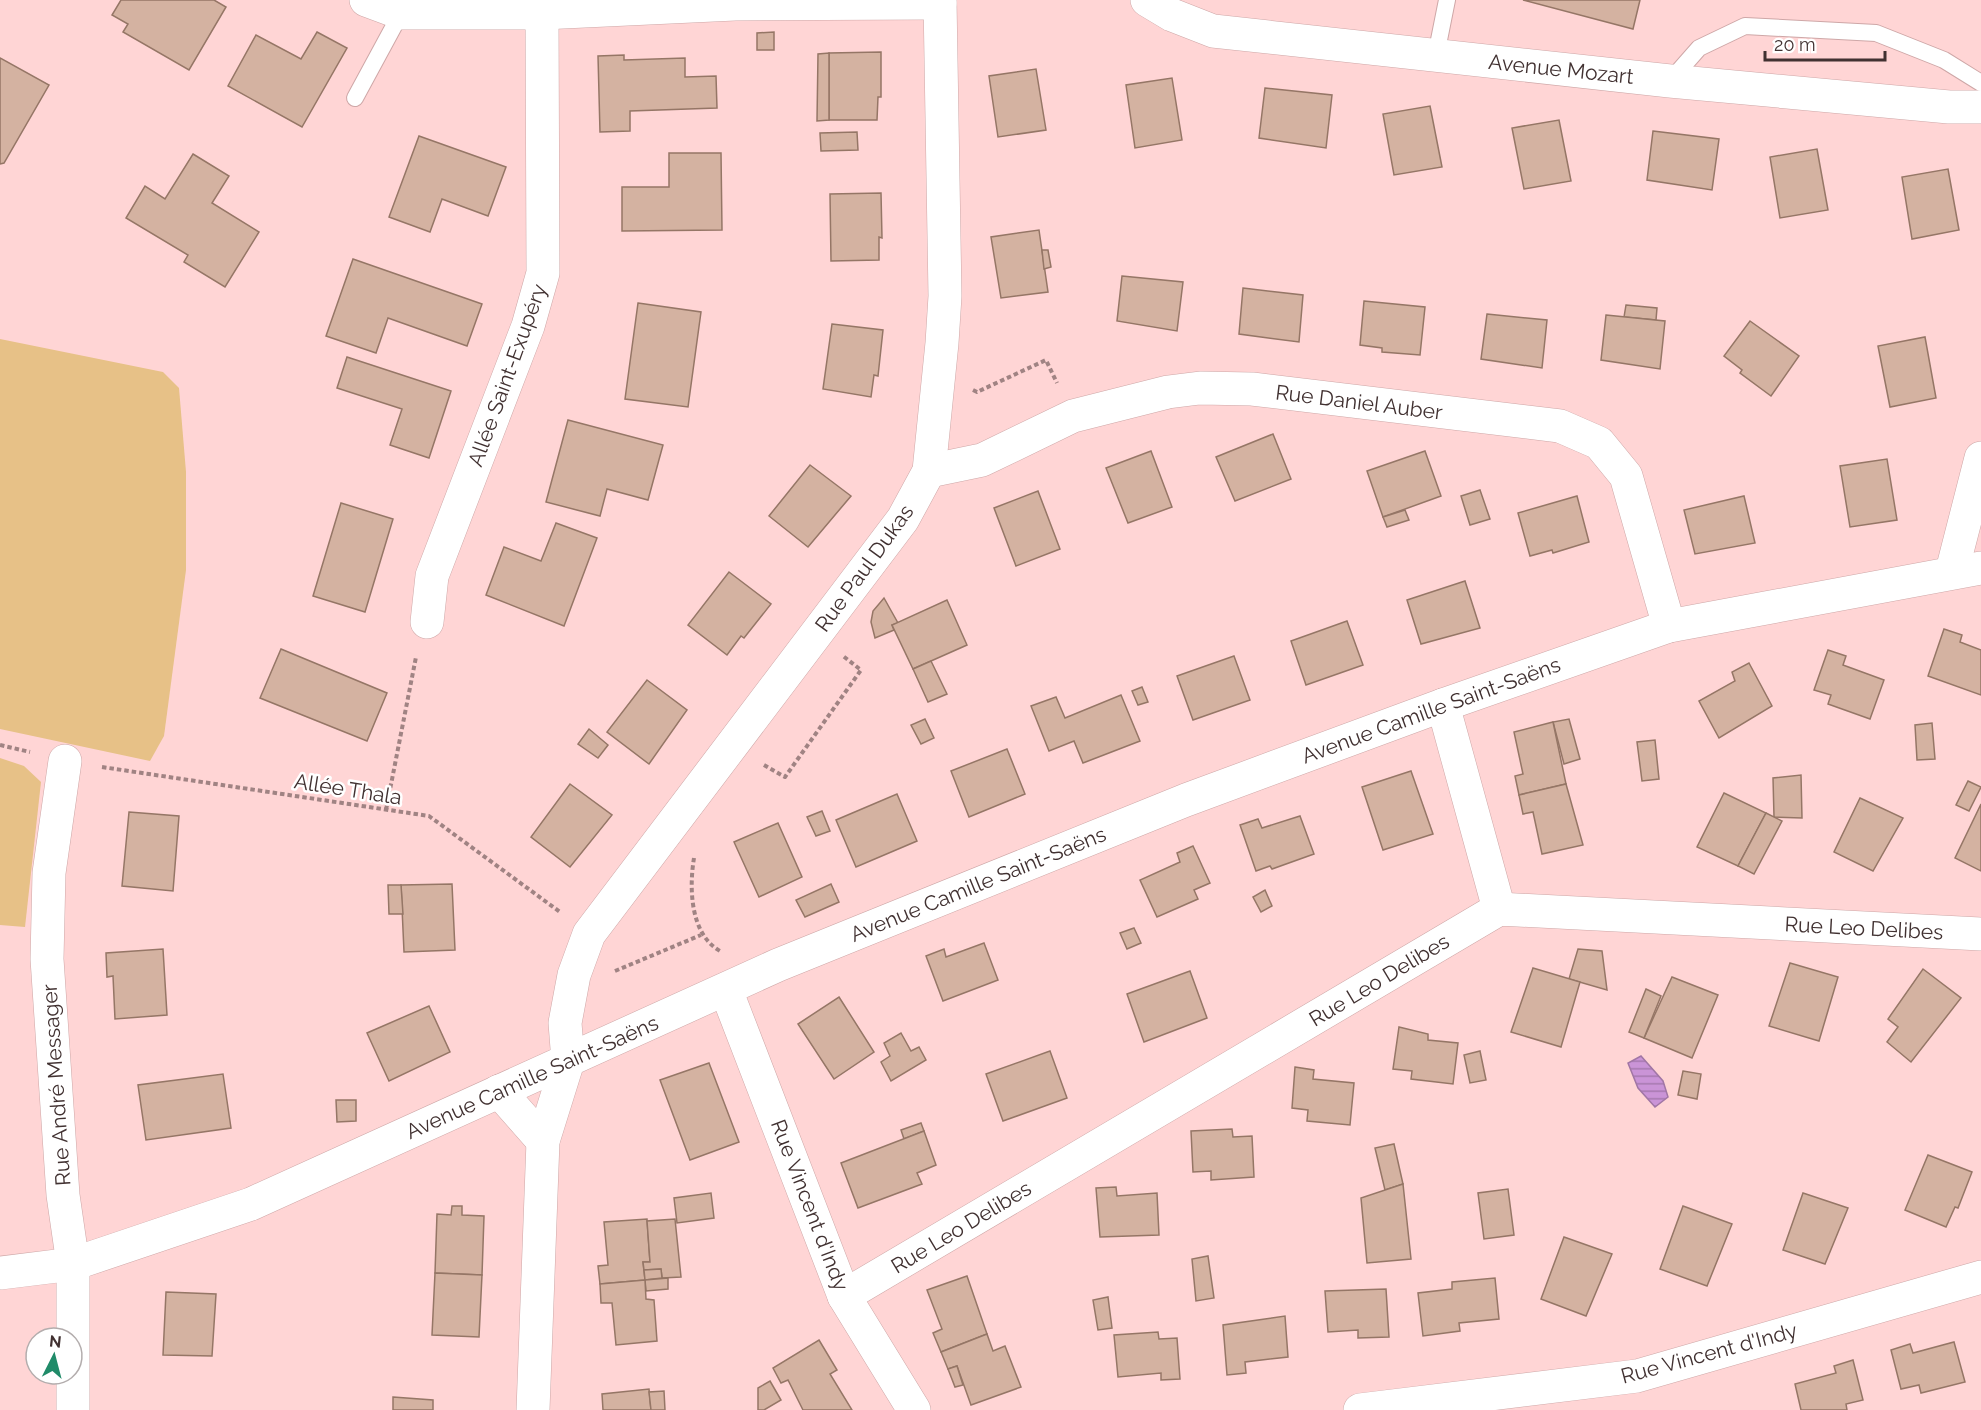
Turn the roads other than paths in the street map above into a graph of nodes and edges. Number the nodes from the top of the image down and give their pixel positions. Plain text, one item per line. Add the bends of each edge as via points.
1 (366, 0) edge
2 (1148, 0) edge
3 (1447, 0) edge
4 (940, 2) edge
5 (401, 13) junction
6 (542, 13) junction
7 (1436, 55) junction
8 (1670, 81) junction
9 (1981, 83) edge
10 (355, 98) dead end
11 (1981, 107) edge
12 (1981, 458) edge
13 (929, 471) junction
14 (1966, 570) edge
15 (427, 622) road end
16 (1669, 626) junction
17 (1443, 705) junction
18 (65, 761) road end
19 (1500, 909) junction
20 (1981, 934) edge
21 (726, 990) junction
22 (568, 1061) junction
23 (499, 1091) junction
24 (543, 1141) junction
25 (73, 1264) junction
26 (0, 1274) edge
27 (1981, 1277) edge
28 (844, 1296) junction
29 (73, 1410) edge
30 (533, 1410) edge
31 (914, 1410) edge
32 (1360, 1410) edge

1 - 5 street
2 - 7 street, Avenue Mozart via 1172,15 1213,31
3 - 7 lane
4 - 6 street via 735,4
4 - 13 street, Rue Paul Dukas via 945,296
5 - 6 street
5 - 10 lane
6 - 15 street, Allée Saint-Exupéry via 543,273 528,326 432,576
7 - 8 street, Avenue Mozart
8 - 9 lane via 1699,48 1745,26 1876,33 1944,60
8 - 11 street, Avenue Mozart
12 - 14 street
13 - 16 street, Rue Daniel Auber via 982,459 1073,416 1200,388 1252,388 1560,426 1599,443 1626,476
13 - 22 street, Rue Paul Dukas via 903,519 590,934 574,975 566,1023
14 - 16 street, Avenue Camille Saint-Saëns
16 - 17 street, Avenue Camille Saint-Saëns
17 - 19 street
17 - 21 street, Avenue Camille Saint-Saëns via 1186,800 778,965
18 - 25 street, Rue André Messager via 49,873 47,959 63,1196
19 - 20 street, Rue Leo Delibes
19 - 28 street, Rue Leo Delibes
21 - 22 street, Avenue Camille Saint-Saëns
21 - 28 street, Rue Vincent d'Indy
22 - 23 street, Avenue Camille Saint-Saëns
22 - 24 street
23 - 24 street
23 - 25 street, Avenue Camille Saint-Saëns via 251,1204
24 - 30 street
25 - 26 street, Avenue Camille Saint-Saëns
25 - 29 street, Rue André Messager
27 - 32 street, Rue Vincent d'Indy via 1637,1376
28 - 31 street, Rue Vincent d'Indy

